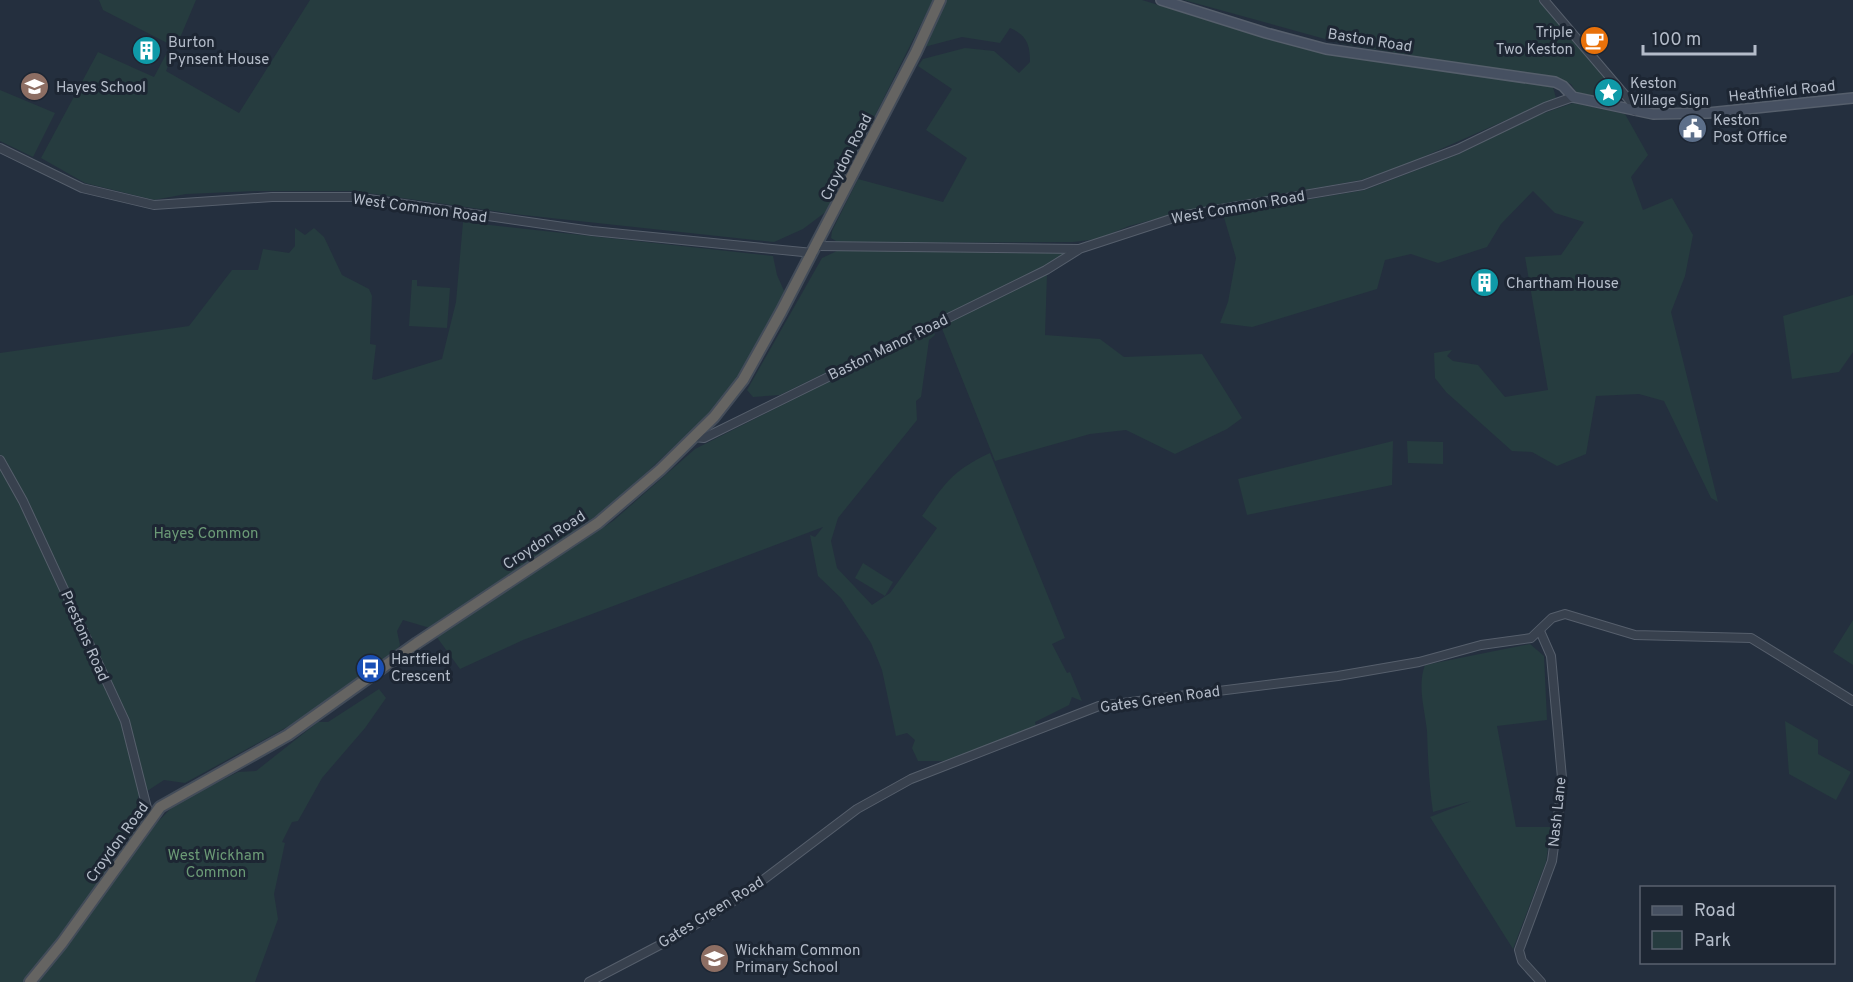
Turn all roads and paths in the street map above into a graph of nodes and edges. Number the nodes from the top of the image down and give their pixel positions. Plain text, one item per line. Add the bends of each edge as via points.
1 (940, 0) edge
2 (1161, 0) edge
3 (1544, 0) edge
4 (1615, 83) junction
5 (1573, 97) junction
6 (1853, 98) edge
7 (1612, 105) junction
8 (1635, 111) junction
9 (0, 148) edge
10 (815, 249) junction
11 (1079, 249) junction
12 (694, 437) junction
13 (0, 460) edge
14 (1540, 631) junction
15 (1853, 701) edge
16 (150, 820) junction
17 (30, 982) edge
18 (589, 982) edge
19 (1541, 982) edge

1 - 10 highway, Croydon Road
2 - 5 main road, Baston Road via 1326,49 1555,82
3 - 4 street
4 - 7 street via 1620,97
4 - 8 street
5 - 7 main road, Heathfield Road
5 - 11 street, West Common Road via 1458,149 1363,185 1180,216
6 - 8 main road, Heathfield Road via 1690,115
7 - 8 main road, Heathfield Road
9 - 10 street, West Common Road via 82,188 154,205 272,196 355,197 503,221 726,246
10 - 11 street, West Common Road
10 - 12 highway, Croydon Road via 743,380
11 - 12 street, Baston Manor Road via 1046,270 704,438
12 - 16 highway, Croydon Road via 603,519 294,731 168,801
13 - 16 street, Prestons Road via 23,501 125,721
14 - 15 street, Gates Green Road via 1552,618 1564,614 1635,635 1751,638
14 - 18 street, Gates Green Road via 1531,638 1481,645 1419,662 1098,707 910,778 857,809 744,896
14 - 19 street, Nash Lane via 1551,656 1562,778 1552,861 1519,950 1522,961
16 - 17 highway, Croydon Road

